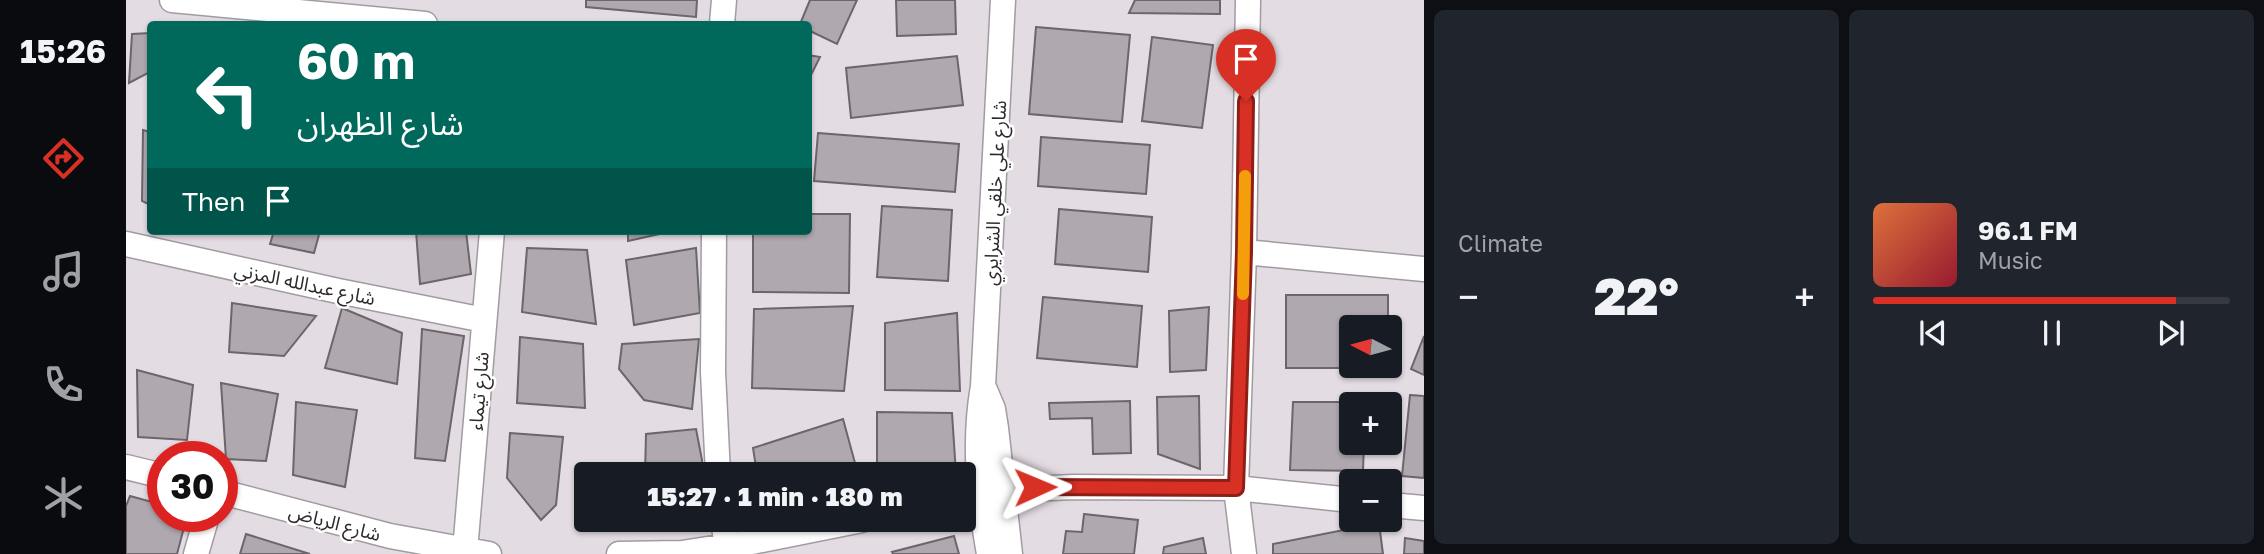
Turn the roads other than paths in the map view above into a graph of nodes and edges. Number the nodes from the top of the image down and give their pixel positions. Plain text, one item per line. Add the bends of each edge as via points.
1 (172, 0) edge
2 (724, 0) edge
3 (1003, 0) edge
4 (1248, 0) edge
5 (393, 21) edge
6 (722, 21) edge
7 (492, 235) edge
8 (714, 235) edge
9 (126, 244) edge
10 (1244, 252) junction
11 (1424, 269) edge
12 (484, 320) junction
13 (983, 386) junction
14 (717, 462) edge
15 (974, 462) edge
16 (126, 467) edge
17 (147, 472) edge
18 (1236, 488) junction
19 (1005, 490) junction
20 (238, 496) edge
21 (976, 496) edge
22 (1339, 499) edge
23 (1402, 506) edge
24 (1424, 508) edge
25 (976, 513) edge
26 (202, 532) edge
27 (725, 532) edge
28 (808, 532) edge
29 (727, 550) edge
30 (477, 553) edge
31 (196, 554) edge
32 (619, 554) edge
33 (989, 554) edge
34 (1010, 554) edge
35 (1244, 554) edge

1 - 5 street
2 - 6 street
3 - 13 street, شارع علي خلقي الشرايري
4 - 10 street
7 - 12 street, شارع تيماء
8 - 14 street
9 - 12 street, شارع عبدالله المزني
10 - 11 street
10 - 18 street
12 - 30 street, شارع تيماء
13 - 15 street, شارع علي خلقي الشرايري
13 - 19 street, شارع علي خلقي الشرايري via 993,410
16 - 17 street
18 - 19 street
18 - 22 street
18 - 35 street
19 - 21 street
19 - 34 street, شارع علي خلقي الشرايري
20 - 30 street, شارع الرياض via 390,536
23 - 24 street
25 - 33 street, شارع علي خلقي الشرايري
26 - 31 street
27 - 29 street
28 - 29 street
29 - 32 street

